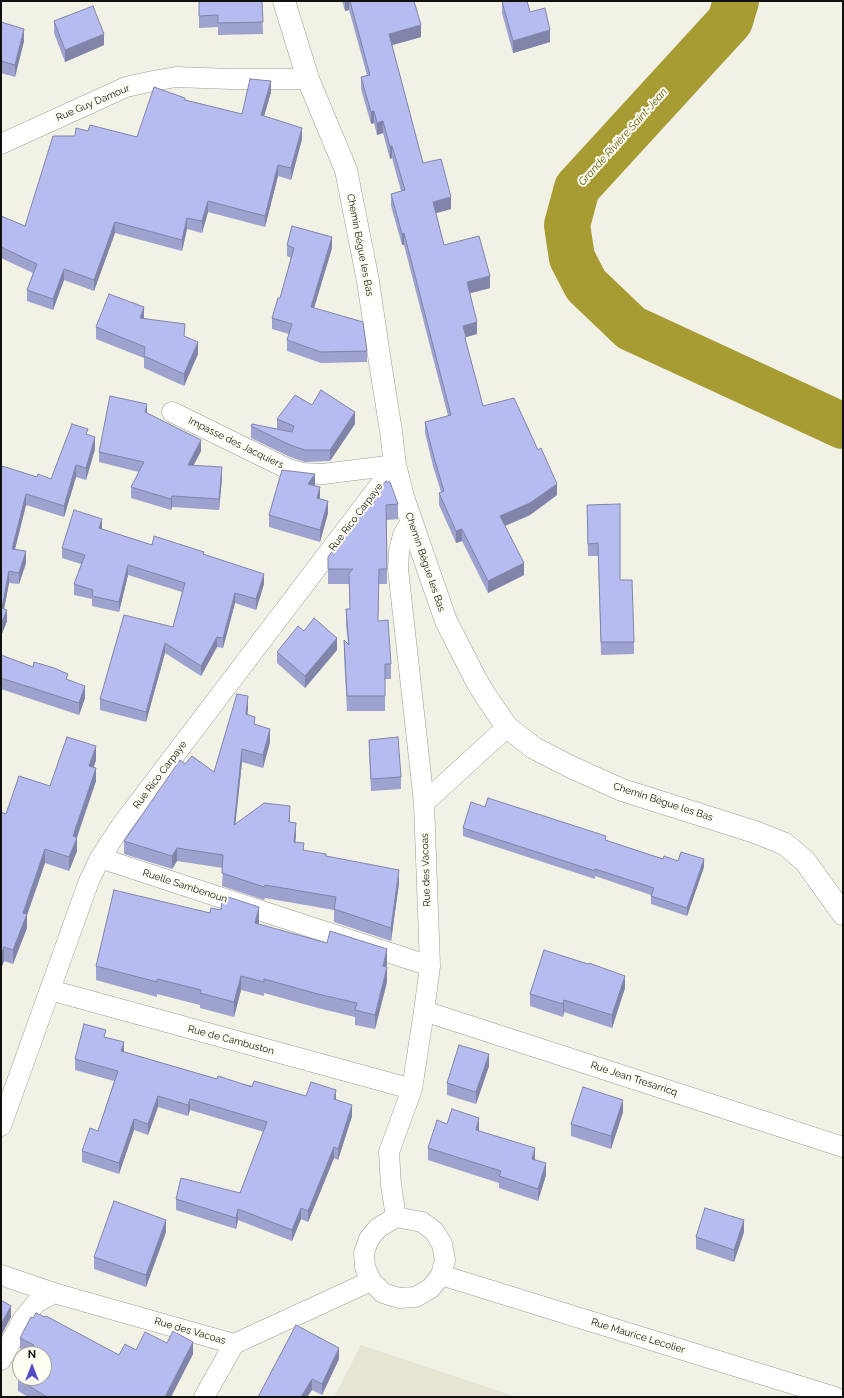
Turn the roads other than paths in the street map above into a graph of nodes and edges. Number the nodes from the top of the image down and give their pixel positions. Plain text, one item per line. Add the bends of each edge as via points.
1 (284, 1) edge
2 (308, 79) junction
3 (1, 144) edge
4 (172, 412) dead end
5 (395, 466) junction
6 (411, 522) junction
7 (507, 727) junction
8 (424, 803) junction
9 (100, 858) junction
10 (843, 914) edge
11 (430, 966) junction
12 (50, 990) junction
13 (424, 1011) junction
14 (412, 1089) junction
15 (1, 1126) edge
16 (843, 1147) edge
17 (396, 1216) junction
18 (1, 1275) edge
19 (441, 1275) junction
20 (371, 1281) junction
21 (54, 1293) junction
22 (234, 1344) junction
23 (1, 1360) edge
24 (204, 1397) edge
25 (835, 1397) edge

1 - 2 street, Chemin Bégue les Bas
2 - 3 street, Rue Guy Damour via 176,77 153,81 126,87
2 - 5 street, Chemin Bégue les Bas via 346,170 368,281
4 - 5 street, Impasse des Jacquiers via 286,468 304,473 323,474
5 - 6 street, Chemin Bégue les Bas
5 - 9 street, Rue Rico Carpaye via 123,823
6 - 7 street, Chemin Bégue les Bas via 446,621 476,680
6 - 8 street, Rue des Vacoas via 400,546 398,569
7 - 8 street
7 - 10 street, Chemin Bégue les Bas via 534,748 622,790 785,844 805,861
8 - 11 street, Rue des Vacoas
9 - 11 street, Ruelle Sambenoun
9 - 12 street, Rue Rico Carpaye via 89,880
11 - 13 street, Rue des Vacoas
12 - 14 street, Rue de Cambuston
12 - 15 street, Rue Rico Carpaye
13 - 14 street, Rue des Vacoas
13 - 16 street, Rue Jean Tresarricq
14 - 17 street, Rue des Vacoas via 389,1152
17 - 19 street via 422,1222 434,1231 442,1244 445,1260
17 - 20 street via 378,1228 369,1239 364,1253 365,1267
18 - 21 street, Rue des Vacoas
19 - 20 street via 431,1288 416,1297 399,1298 383,1293
19 - 25 street, Rue Maurice Lecolier
20 - 22 street, Rue des Vacoas
21 - 22 street, Rue des Vacoas
21 - 23 street via 36,1303 27,1313
22 - 24 street

